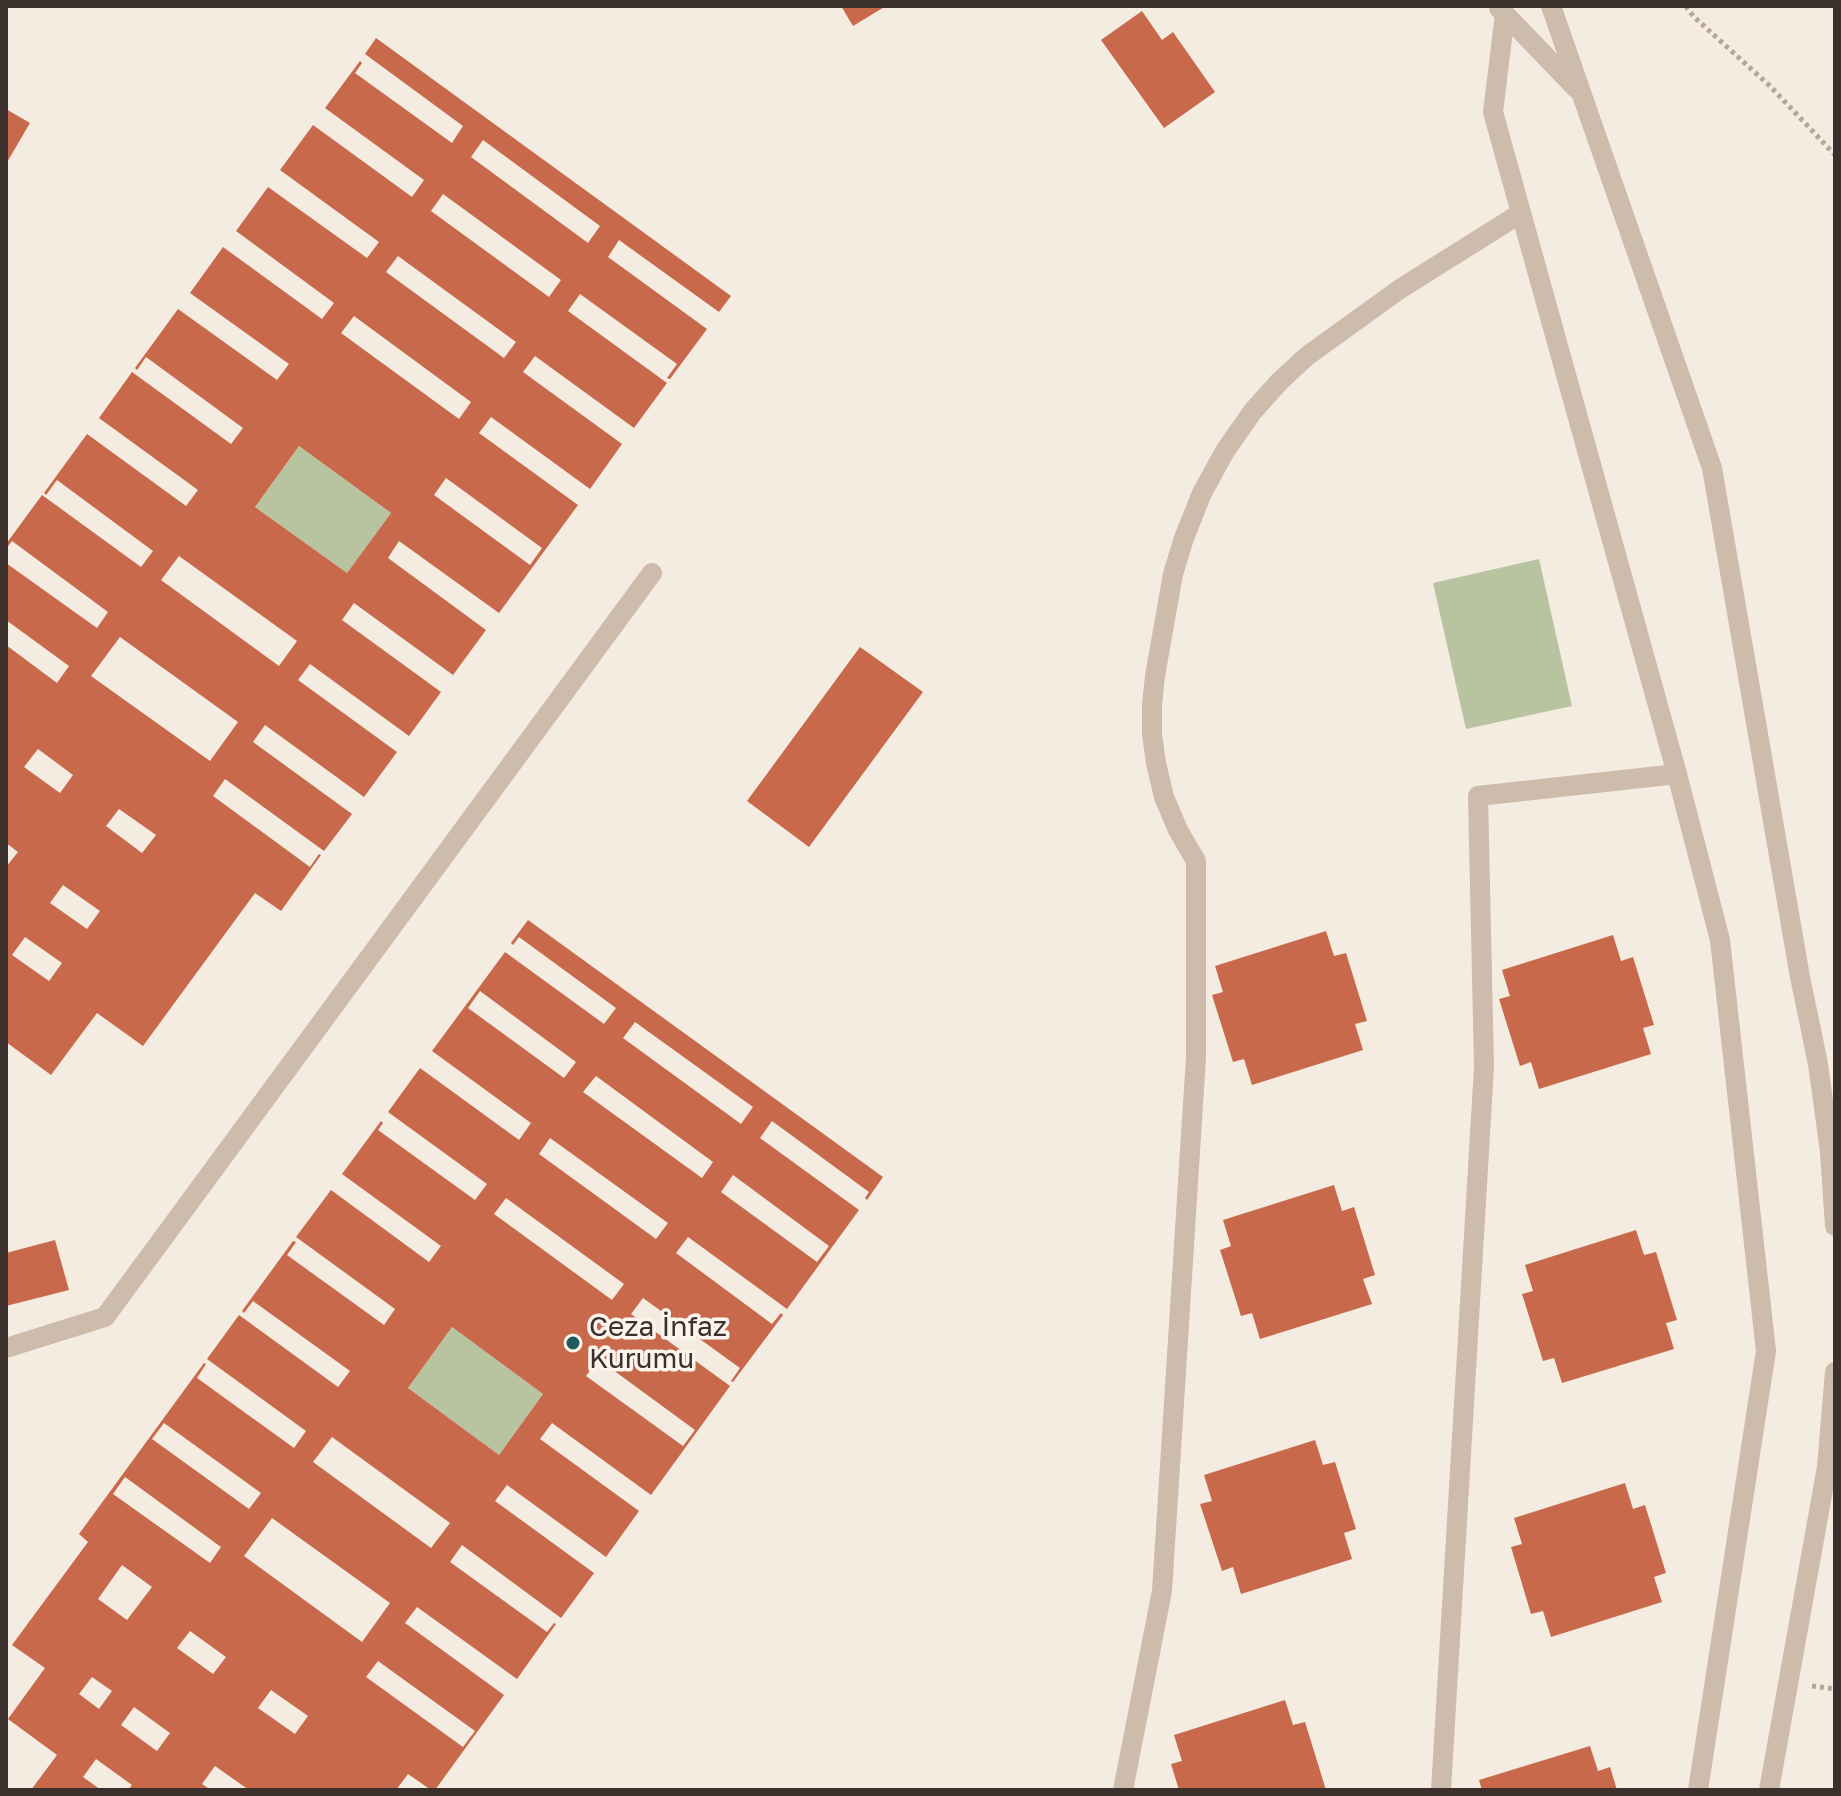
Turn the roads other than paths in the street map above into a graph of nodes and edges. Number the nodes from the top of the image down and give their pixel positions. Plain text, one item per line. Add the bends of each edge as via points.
1 (1551, 6) edge
2 (1501, 10) edge
3 (1582, 95) junction
4 (1521, 213) junction
5 (652, 573) dead end
6 (1677, 774) junction
7 (1835, 1226) edge
8 (6, 1348) edge
9 (1835, 1372) edge
10 (1123, 1790) edge
11 (1441, 1790) edge
12 (1698, 1790) edge
13 (1769, 1790) edge

1 - 3 street
2 - 3 street
2 - 4 street via 1493,112
3 - 7 street via 1712,468 1818,1064
4 - 6 street
4 - 10 street via 1400,289 1279,382 1225,451 1202,493 1173,574 1155,676 1152,734 1164,797 1196,861 1196,1057 1162,1591
5 - 8 street via 105,1317
6 - 11 street via 1478,796 1484,1067
6 - 12 street via 1720,940 1766,1351
9 - 13 street via 1827,1467

